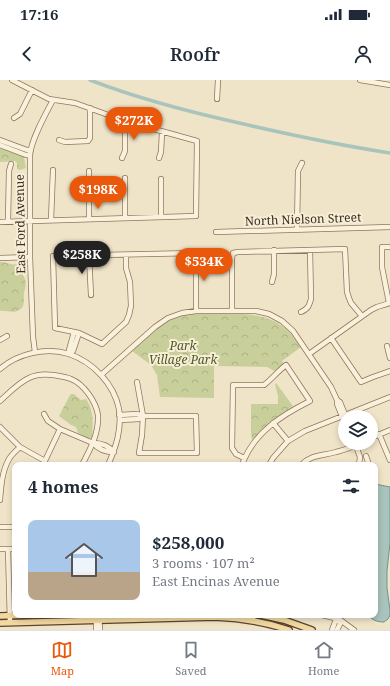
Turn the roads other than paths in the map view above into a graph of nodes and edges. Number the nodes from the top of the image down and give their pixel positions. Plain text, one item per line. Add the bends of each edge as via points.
1 (12, 80) edge
2 (218, 80) edge
3 (360, 80) edge
4 (390, 85) edge
5 (32, 90) junction
6 (217, 99) dead end
7 (52, 100) junction
8 (90, 108) junction
9 (14, 118) dead end
10 (125, 121) junction
11 (162, 132) junction
12 (0, 140) edge
13 (59, 140) dead end
14 (0, 145) edge
15 (31, 150) junction
16 (30, 156) junction
17 (122, 158) dead end
18 (159, 158) dead end
19 (302, 163) dead end
20 (11, 164) dead end
21 (53, 170) dead end
22 (89, 171) dead end
23 (125, 178) dead end
24 (161, 179) dead end
25 (161, 217) junction
26 (125, 218) junction
27 (89, 219) junction
28 (51, 220) junction
29 (30, 221) junction
30 (0, 222) edge
31 (8, 222) junction
32 (390, 227) edge
33 (297, 229) junction
34 (216, 232) dead end
35 (390, 247) edge
36 (274, 250) junction
37 (310, 250) junction
38 (126, 255) junction
39 (89, 256) junction
40 (30, 257) junction
41 (0, 258) edge
42 (272, 282) dead end
43 (91, 295) dead end
44 (390, 303) edge
45 (232, 310) junction
46 (196, 311) junction
47 (301, 312) dead end
48 (362, 316) junction
49 (76, 332) junction
50 (6, 336) dead end
51 (330, 338) junction
52 (0, 340) edge
53 (387, 346) dead end
54 (35, 352) junction
55 (69, 354) junction
56 (309, 354) junction
57 (390, 358) edge
58 (0, 369) edge
59 (390, 371) edge
60 (101, 375) junction
61 (136, 382) dead end
62 (390, 397) edge
63 (0, 401) edge
64 (340, 410) edge
65 (359, 410) edge
66 (44, 414) dead end
67 (143, 416) junction
68 (120, 418) junction
69 (338, 418) edge
70 (273, 423) junction
71 (0, 427) edge
72 (60, 429) junction
73 (390, 430) edge
74 (378, 434) joint
75 (288, 441) junction
76 (93, 443) junction
77 (20, 447) junction
78 (342, 450) edge
79 (358, 450) edge
80 (114, 452) junction
81 (366, 456) dead end
82 (244, 458) junction
83 (390, 460) edge
84 (43, 462) edge
85 (44, 462) edge
86 (84, 462) edge
87 (109, 462) edge
88 (243, 462) edge
89 (271, 462) edge
90 (305, 462) edge
91 (359, 462) edge
92 (368, 462) edge
93 (1, 485) edge
94 (0, 500) edge
95 (0, 527) edge
96 (12, 527) edge
97 (0, 549) edge
98 (8, 549) junction
99 (12, 549) edge
100 (0, 616) edge
101 (10, 616) junction
102 (98, 618) edge
103 (253, 618) edge
104 (273, 618) edge
105 (339, 618) edge
106 (340, 618) edge
107 (341, 618) edge
108 (0, 623) edge
109 (10, 623) junction
110 (96, 630) edge
111 (100, 630) edge
112 (289, 630) edge
113 (312, 630) edge
114 (332, 630) edge
115 (338, 630) edge
116 (354, 630) edge

1 - 5 street
2 - 6 street
3 - 4 street
5 - 7 street
5 - 9 street via 20,114
7 - 8 street
7 - 15 street, East Ford Avenue
8 - 10 street
8 - 13 street via 88,141
10 - 11 street
10 - 17 street via 126,150
11 - 18 street
11 - 25 street via 197,141 196,216
12 - 15 street
14 - 16 street
15 - 16 street, East Ford Avenue
16 - 29 street, East Ford Avenue
19 - 33 street via 298,170
20 - 31 street
21 - 28 street
22 - 27 street
23 - 26 street
24 - 25 street
25 - 26 street
26 - 27 street
27 - 28 street
28 - 29 street
29 - 31 street
29 - 40 street, East Ford Avenue
30 - 31 street
32 - 33 street, North Nielson Street
33 - 34 street, North Nielson Street
35 - 44 street via 382,247 382,267
36 - 37 street
36 - 42 street
36 - 45 street via 233,253
37 - 47 street via 311,299 307,309
37 - 48 street via 345,249 349,298
38 - 39 street
38 - 46 street via 196,253
38 - 49 street via 131,306 126,322 102,344
39 - 43 street
39 - 49 street via 53,256 56,328
40 - 41 street
40 - 54 street, East Ford Avenue
44 - 48 street via 377,306
45 - 46 street
45 - 56 street via 256,311 282,321 293,331
46 - 60 street via 175,315 162,322
48 - 51 street
49 - 55 street via 73,351
50 - 52 street
51 - 56 street
51 - 59 street via 361,382
53 - 57 street
54 - 55 street via 53,351
54 - 58 street via 17,358
55 - 60 street via 90,365
56 - 64 street via 329,382
60 - 68 street via 117,400
61 - 67 street
62 - 65 street
63 - 76 street via 30,377 44,374 73,380 86,390 98,414
66 - 72 street via 48,421
67 - 67 street via 139,453 197,453 196,416
67 - 68 street via 137,414
68 - 80 street
69 - 75 street via 304,431
70 - 75 street
70 - 82 street via 253,444
70 - 82 street via 310,401 286,365 264,385 233,385 232,448 236,454
71 - 77 street
72 - 76 street
72 - 85 street
73 - 74 street
74 - 83 street
75 - 89 street
76 - 80 street via 108,452
76 - 86 street
77 - 84 street
77 - 93 street via 5,466
78 - 90 street
79 - 91 street
80 - 87 street
81 - 92 street
82 - 88 street
93 - 94 street
95 - 96 street
97 - 98 street
98 - 99 street
98 - 101 street
100 - 101 main road
101 - 109 street
102 - 103 main road
102 - 109 main road
102 - 110 street
102 - 111 street
103 - 112 main road
104 - 113 main road
105 - 114 street
106 - 115 street
107 - 116 street
108 - 109 main road

